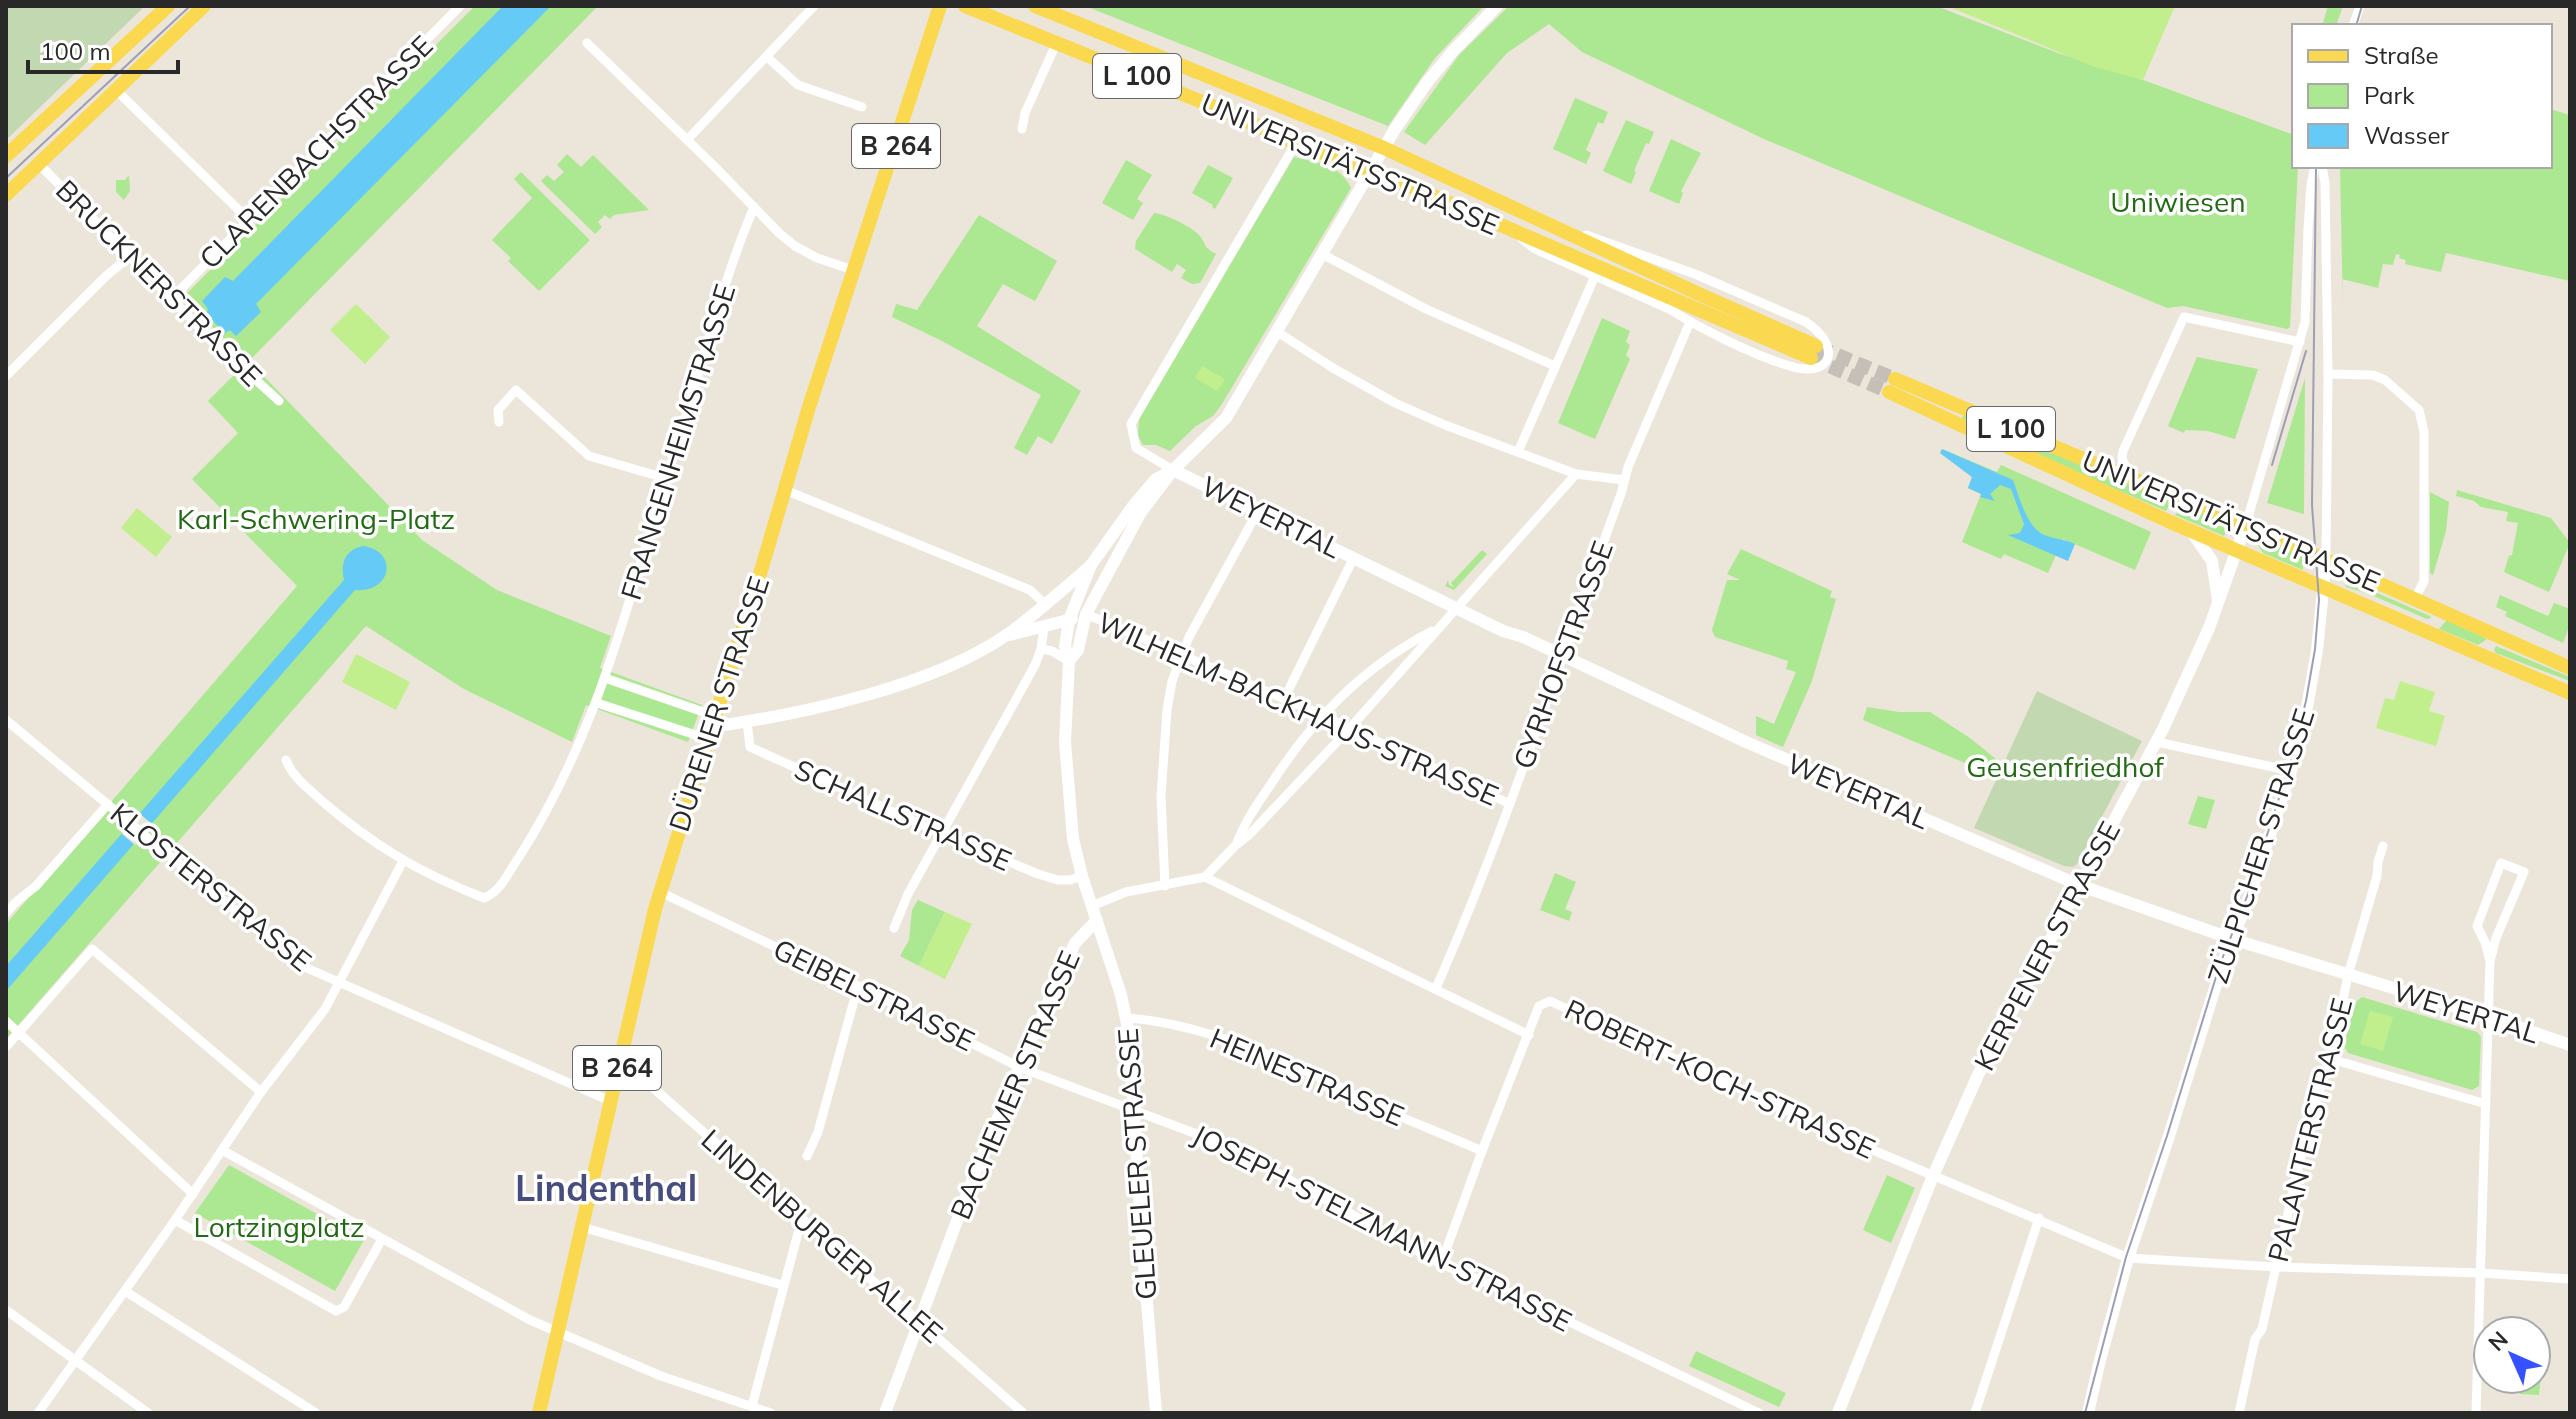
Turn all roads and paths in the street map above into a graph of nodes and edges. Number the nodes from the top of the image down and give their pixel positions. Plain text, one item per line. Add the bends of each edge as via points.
1 (168, 6) edge
2 (204, 6) edge
3 (460, 6) edge
4 (814, 6) edge
5 (965, 6) edge
6 (1035, 6) edge
7 (1497, 6) edge
8 (935, 11) edge
9 (587, 43) dead end
10 (1056, 44) junction
11 (767, 57) junction
12 (1243, 89) junction
13 (116, 90) junction
14 (862, 107) dead end
15 (1227, 112) junction
16 (1022, 129) dead end
17 (687, 140) junction
18 (1296, 143) junction
19 (1384, 148) junction
20 (6, 156) edge
21 (39, 164) junction
22 (2315, 168) edge
23 (2322, 168) edge
24 (1372, 170) junction
25 (6, 195) edge
26 (754, 207) junction
27 (249, 220) junction
28 (1513, 232) junction
29 (1567, 233) junction
30 (1322, 254) junction
31 (129, 257) junction
32 (853, 270) junction
33 (1595, 276) junction
34 (172, 298) junction
35 (1690, 322) junction
36 (1276, 331) junction
37 (2300, 342) junction
38 (1555, 366) junction
39 (2328, 374) junction
40 (6, 376) edge
41 (279, 401) dead end
42 (499, 422) dead end
43 (1518, 452) junction
44 (1173, 470) junction
45 (1576, 474) junction
46 (2129, 476) junction
47 (665, 478) junction
48 (1624, 480) junction
49 (785, 490) junction
50 (1258, 511) junction
51 (2246, 524) junction
52 (2191, 531) junction
53 (2237, 550) junction
54 (1354, 557) junction
55 (2326, 560) junction
56 (1091, 565) junction
57 (2324, 589) junction
58 (2415, 599) junction
59 (1045, 604) junction
60 (2219, 604) junction
61 (1455, 608) junction
62 (2434, 608) junction
63 (1086, 614) junction
64 (1069, 620) junction
65 (2414, 627) junction
66 (1044, 628) junction
67 (1436, 630) junction
68 (1006, 635) junction
69 (2503, 638) junction
70 (1041, 649) junction
71 (1181, 655) junction
72 (1562, 655) junction
73 (1069, 661) junction
74 (2496, 661) junction
75 (2570, 668) edge
76 (605, 678) junction
77 (2570, 693) edge
78 (1284, 699) junction
79 (597, 703) junction
80 (1322, 715) junction
81 (6, 720) edge
82 (747, 722) junction
83 (711, 727) junction
84 (1350, 728) junction
85 (2157, 742) junction
86 (286, 760) dead end
87 (2291, 771) junction
88 (108, 804) junction
89 (1510, 804) junction
90 (942, 834) junction
91 (1235, 846) junction
92 (2383, 846) dead end
93 (403, 861) junction
94 (1082, 876) junction
95 (1205, 877) junction
96 (2079, 885) junction
97 (1165, 886) junction
98 (660, 892) junction
99 (1092, 906) junction
100 (6, 913) edge
101 (1097, 920) junction
102 (894, 928) dead end
103 (2233, 939) junction
104 (2490, 961) junction
105 (2348, 975) junction
106 (339, 983) junction
107 (858, 986) junction
108 (1436, 988) junction
109 (2489, 1017) junction
110 (1127, 1018) junction
111 (6, 1021) edge
112 (19, 1032) junction
113 (1529, 1035) junction
114 (2570, 1045) edge
115 (6, 1047) edge
116 (2331, 1059) junction
117 (618, 1066) junction
118 (1019, 1067) junction
119 (261, 1092) junction
120 (610, 1101) junction
121 (2486, 1104) junction
122 (1134, 1111) junction
123 (222, 1150) junction
124 (1482, 1151) junction
125 (807, 1156) dead end
126 (1933, 1176) junction
127 (193, 1194) junction
128 (802, 1218) junction
129 (2039, 1218) junction
130 (175, 1220) junction
131 (582, 1227) junction
132 (382, 1239) junction
133 (2128, 1258) junction
134 (1441, 1264) junction
135 (2276, 1267) junction
136 (2481, 1273) junction
137 (2570, 1279) edge
138 (782, 1285) junction
139 (125, 1291) junction
140 (6, 1310) edge
141 (920, 1322) junction
142 (557, 1333) junction
143 (75, 1361) junction
144 (752, 1406) junction
145 (38, 1413) edge
146 (148, 1413) edge
147 (316, 1413) edge
148 (539, 1413) edge
149 (771, 1413) edge
150 (885, 1413) edge
151 (1023, 1413) edge
152 (1156, 1413) edge
153 (1759, 1413) edge
154 (1838, 1413) edge
155 (1975, 1413) edge
156 (2088, 1413) edge
157 (2239, 1413) edge
158 (2476, 1413) edge

1 - 20 main road
2 - 13 main road
3 - 27 street, CLARENBACHSTRASSE
4 - 11 street
5 - 10 main road, UNIVERSITÄTSSTRASSE / L 100
6 - 12 main road, UNIVERSITÄTSSTRASSE / L 100
7 - 19 street, BACHEMER STRASSE via 1428,81
8 - 32 main road, DÜRENER STRASSE / B 264
9 - 17 street
10 - 15 main road, UNIVERSITÄTSSTRASSE / L 100
10 - 16 street
11 - 14 street via 798,85
11 - 17 street
12 - 15 main road via 1228,95
12 - 19 main road, UNIVERSITÄTSSTRASSE / L 100
13 - 21 main road
13 - 27 street
15 - 18 main road, UNIVERSITÄTSSTRASSE / L 100
17 - 26 street
18 - 24 main road, UNIVERSITÄTSSTRASSE / L 100
18 - 44 street via 1131,424 1136,448
19 - 24 street, BACHEMER STRASSE
19 - 29 main road, UNIVERSITÄTSSTRASSE / L 100
21 - 25 main road
21 - 31 street, BRUCKNERSTRASSE
22 - 37 street
23 - 39 street, ZÜLPICHER STRASSE
24 - 28 main road, UNIVERSITÄTSSTRASSE / L 100
24 - 30 street, BACHEMER STRASSE
26 - 32 street via 795,246
26 - 47 street, FRANGENHEIMSTRASSE
27 - 34 street, CLARENBACHSTRASSE
28 - 29 main road, UNIVERSITÄTSSTRASSE / L 100 via 1814,352
28 - 33 street, UNIVERSITÄTSSTRASSE via 1535,249
29 - 35 street, UNIVERSITÄTSSTRASSE via 1687,271 1802,320 1825,339 1828,356 1815,368 1790,366
30 - 36 street, BACHEMER STRASSE
30 - 38 street via 1426,309
31 - 34 street, BRUCKNERSTRASSE
31 - 40 street
32 - 49 main road, DÜRENER STRASSE / B 264
33 - 35 street, UNIVERSITÄTSSTRASSE
33 - 38 street
34 - 41 street, BRUCKNERSTRASSE
35 - 48 street, GYRHOFSTRASSE
36 - 43 street via 1395,403
36 - 44 street, BACHEMER STRASSE via 1226,418
37 - 46 street via 2184,317 2123,451
37 - 51 street, KERPENER STRASSE
38 - 43 street
39 - 55 street, ZÜLPICHER STRASSE
39 - 58 street via 2378,376 2421,415 2424,581
42 - 47 street via 498,410 516,390 589,456
43 - 45 street
44 - 50 street, WEYERTAL
44 - 56 street, BACHEMER STRASSE via 1156,479
44 - 63 street, BACHEMER STRASSE via 1141,512
45 - 48 street
45 - 61 street
46 - 51 main road, UNIVERSITÄTSSTRASSE / L 100
46 - 52 main road, UNIVERSITÄTSSTRASSE / L 100 via 1892,385
47 - 76 street, FRANGENHEIMSTRASSE
48 - 72 street, GYRHOFSTRASSE
49 - 59 street via 1030,590
49 - 83 main road, DÜRENER STRASSE / B 264
50 - 54 street, WEYERTAL
50 - 71 street
51 - 53 street, KERPENER STRASSE
51 - 55 main road, UNIVERSITÄTSSTRASSE / L 100
52 - 53 main road, UNIVERSITÄTSSTRASSE / L 100
52 - 60 street via 2212,561
53 - 57 main road, UNIVERSITÄTSSTRASSE / L 100
53 - 60 street, KERPENER STRASSE
54 - 61 street, WEYERTAL
54 - 78 street
55 - 57 street, ZÜLPICHER STRASSE
55 - 58 main road, UNIVERSITÄTSSTRASSE / L 100
56 - 59 street
56 - 64 street, BACHEMER STRASSE
57 - 65 main road, UNIVERSITÄTSSTRASSE / L 100
57 - 87 street, ZÜLPICHER STRASSE via 2308,702
58 - 62 main road, UNIVERSITÄTSSTRASSE / L 100
59 - 68 street
60 - 85 street, KERPENER STRASSE
61 - 67 street
61 - 72 street, WEYERTAL
62 - 65 main road via 2433,624
62 - 69 main road, UNIVERSITÄTSSTRASSE / L 100
63 - 64 street
63 - 71 street, WILHELM-BACKHAUS-STRASSE
63 - 73 street, BACHEMER STRASSE via 1078,650
64 - 66 street
64 - 73 street, BACHEMER STRASSE
65 - 74 main road, UNIVERSITÄTSSTRASSE / L 100
66 - 68 street
66 - 70 street
67 - 80 street via 1371,669
67 - 84 street
68 - 82 street via 906,683
69 - 74 main road via 2490,647
69 - 75 main road, UNIVERSITÄTSSTRASSE / L 100
70 - 73 street
70 - 90 street
71 - 78 street, WILHELM-BACKHAUS-STRASSE
71 - 97 street via 1172,681 1161,796
72 - 89 street, GYRHOFSTRASSE
72 - 96 street, WEYERTAL via 1746,742
73 - 94 street, BACHEMER STRASSE via 1065,742 1073,839
74 - 77 main road, UNIVERSITÄTSSTRASSE / L 100
76 - 79 street, FRANGENHEIMSTRASSE
76 - 83 street
78 - 80 street, WILHELM-BACKHAUS-STRASSE
79 - 83 street
79 - 93 street, FRANGENHEIMSTRASSE via 543,820 497,890 484,898
80 - 84 street, WILHELM-BACKHAUS-STRASSE
80 - 91 street via 1285,762
81 - 88 street, KLOSTERSTRASSE
82 - 83 street
82 - 90 street, SCHALLSTRASSE via 750,747
83 - 98 main road, DÜRENER STRASSE / B 264
84 - 89 street, WILHELM-BACKHAUS-STRASSE
84 - 91 street
85 - 87 street
85 - 96 street, KERPENER STRASSE
86 - 93 street via 299,780 341,817
87 - 103 street, ZÜLPICHER STRASSE
88 - 100 street
88 - 106 street, KLOSTERSTRASSE via 289,955
89 - 108 street, GYRHOFSTRASSE
90 - 94 street, SCHALLSTRASSE via 1058,880
90 - 102 street
91 - 95 street
92 - 105 street, PALANTERSTRASSE
93 - 106 street
94 - 99 street, BACHEMER STRASSE
95 - 97 street
95 - 108 street, ROBERT-KOCH-STRASSE
96 - 103 street, WEYERTAL
96 - 126 street, KERPENER STRASSE via 1978,1075
97 - 99 street via 1126,892
98 - 107 street, GEIBELSTRASSE
98 - 117 main road, DÜRENER STRASSE / B 264
99 - 101 street, BACHEMER STRASSE
101 - 110 street, GLEUELER STRASSE
101 - 118 street, BACHEMER STRASSE via 1071,951
103 - 105 street, WEYERTAL
103 - 133 street, ZÜLPICHER STRASSE
104 - 104 street via 2524,872 2501,863 2477,926
104 - 109 street
105 - 109 street, WEYERTAL
105 - 116 street, PALANTERSTRASSE
106 - 119 street
106 - 120 street, KLOSTERSTRASSE
107 - 118 street, GEIBELSTRASSE
107 - 125 street
108 - 113 street, ROBERT-KOCH-STRASSE
109 - 114 street, WEYERTAL
109 - 121 street
110 - 122 street, GLEUELER STRASSE
110 - 124 street, HEINESTRASSE via 1182,1026 1242,1046
111 - 112 street
112 - 115 street
112 - 119 street via 92,949
112 - 127 street
113 - 124 street
113 - 126 street, ROBERT-KOCH-STRASSE via 1539,1006 1550,1001
116 - 121 street
116 - 135 street, PALANTERSTRASSE via 2310,1120
117 - 120 main road, DÜRENER STRASSE / B 264
117 - 128 street, LINDENBURGER ALLEE via 634,1071
118 - 122 street, GEIBELSTRASSE
118 - 141 street, BACHEMER STRASSE
119 - 123 street
120 - 131 main road, DÜRENER STRASSE / B 264
121 - 136 street
122 - 134 street, JOSEPH-STELZMANN-STRASSE via 1243,1154
122 - 152 street, GLEUELER STRASSE
123 - 127 street
123 - 132 street
124 - 134 street
126 - 129 street, ROBERT-KOCH-STRASSE
126 - 154 street, KERPENER STRASSE
127 - 130 street
128 - 138 street
128 - 141 street, LINDENBURGER ALLEE
129 - 133 street, ROBERT-KOCH-STRASSE
129 - 155 street
130 - 132 street via 336,1311 344,1307
130 - 139 street
131 - 138 street
131 - 142 main road, DÜRENER STRASSE / B 264
132 - 142 street
133 - 135 street
133 - 156 street, ZÜLPICHER STRASSE
134 - 153 street, JOSEPH-STELZMANN-STRASSE
135 - 136 street
135 - 157 street, PALANTERSTRASSE
136 - 137 street
136 - 158 street
138 - 144 street
139 - 143 street
139 - 147 street
140 - 143 street
141 - 150 street, BACHEMER STRASSE
141 - 151 street, LINDENBURGER ALLEE
142 - 144 street
142 - 148 main road, DÜRENER STRASSE / B 264
143 - 145 street
143 - 146 street
144 - 149 street

